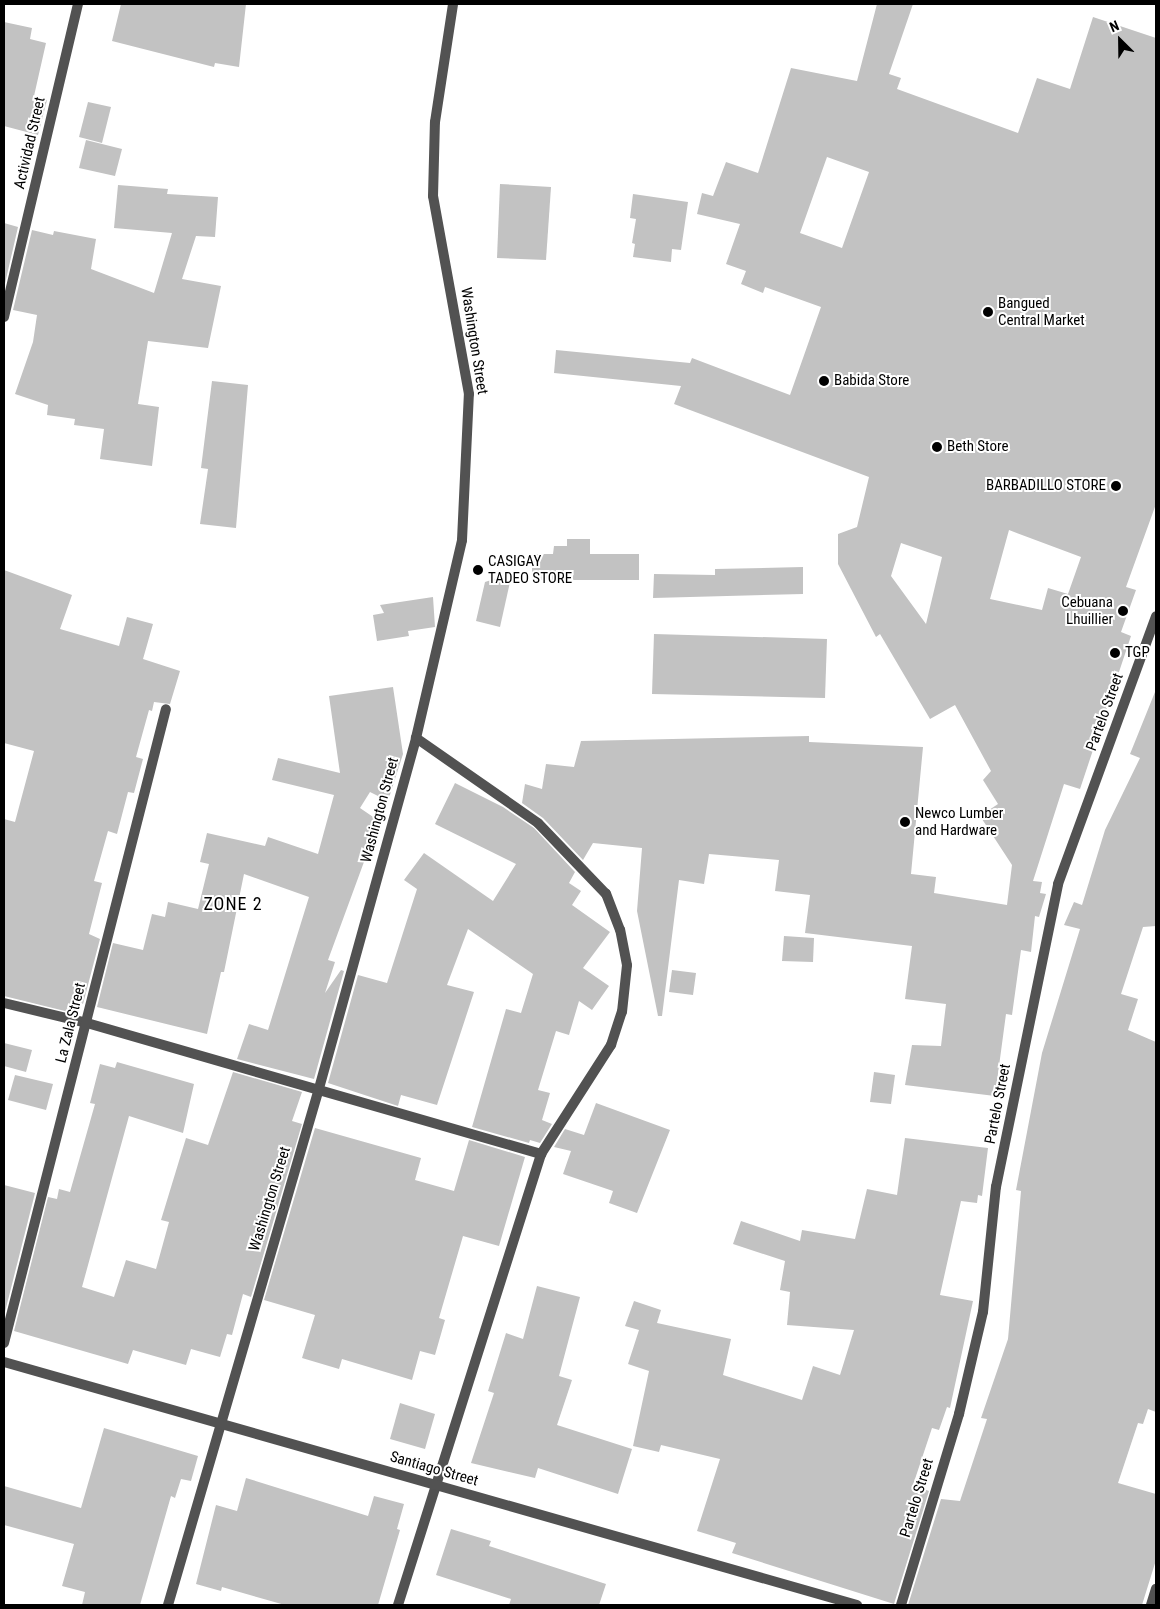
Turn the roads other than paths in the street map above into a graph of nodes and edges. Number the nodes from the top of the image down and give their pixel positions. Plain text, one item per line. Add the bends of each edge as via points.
1 (78, 4) edge
2 (453, 4) edge
3 (4, 317) edge
4 (1156, 616) edge
5 (166, 709) dead end
6 (416, 738) junction
7 (4, 1003) edge
8 (87, 1024) junction
9 (318, 1092) junction
10 (541, 1154) junction
11 (4, 1343) edge
12 (4, 1362) edge
13 (219, 1423) junction
14 (436, 1485) junction
15 (1156, 1589) edge
16 (168, 1605) edge
17 (398, 1605) edge
18 (857, 1605) edge
19 (901, 1605) edge
20 (1151, 1605) edge

1 - 3 street, Actividad Street
2 - 6 street, Washington Street via 435,122 432,196 469,394 462,530
4 - 19 street, Partelo Street via 1058,884 996,1187 983,1312 959,1414
5 - 8 street, La Zala Street
6 - 9 street, Washington Street
6 - 10 street via 538,823 606,894 620,930 627,965 622,1012 611,1045
7 - 8 street
8 - 9 street
8 - 11 street, La Zala Street
9 - 10 street
9 - 13 street, Washington Street
10 - 14 street
12 - 13 street, Santiago Street
13 - 14 street, Santiago Street
13 - 16 street, Washington Street
14 - 17 street
14 - 18 street, Santiago Street
15 - 20 street

